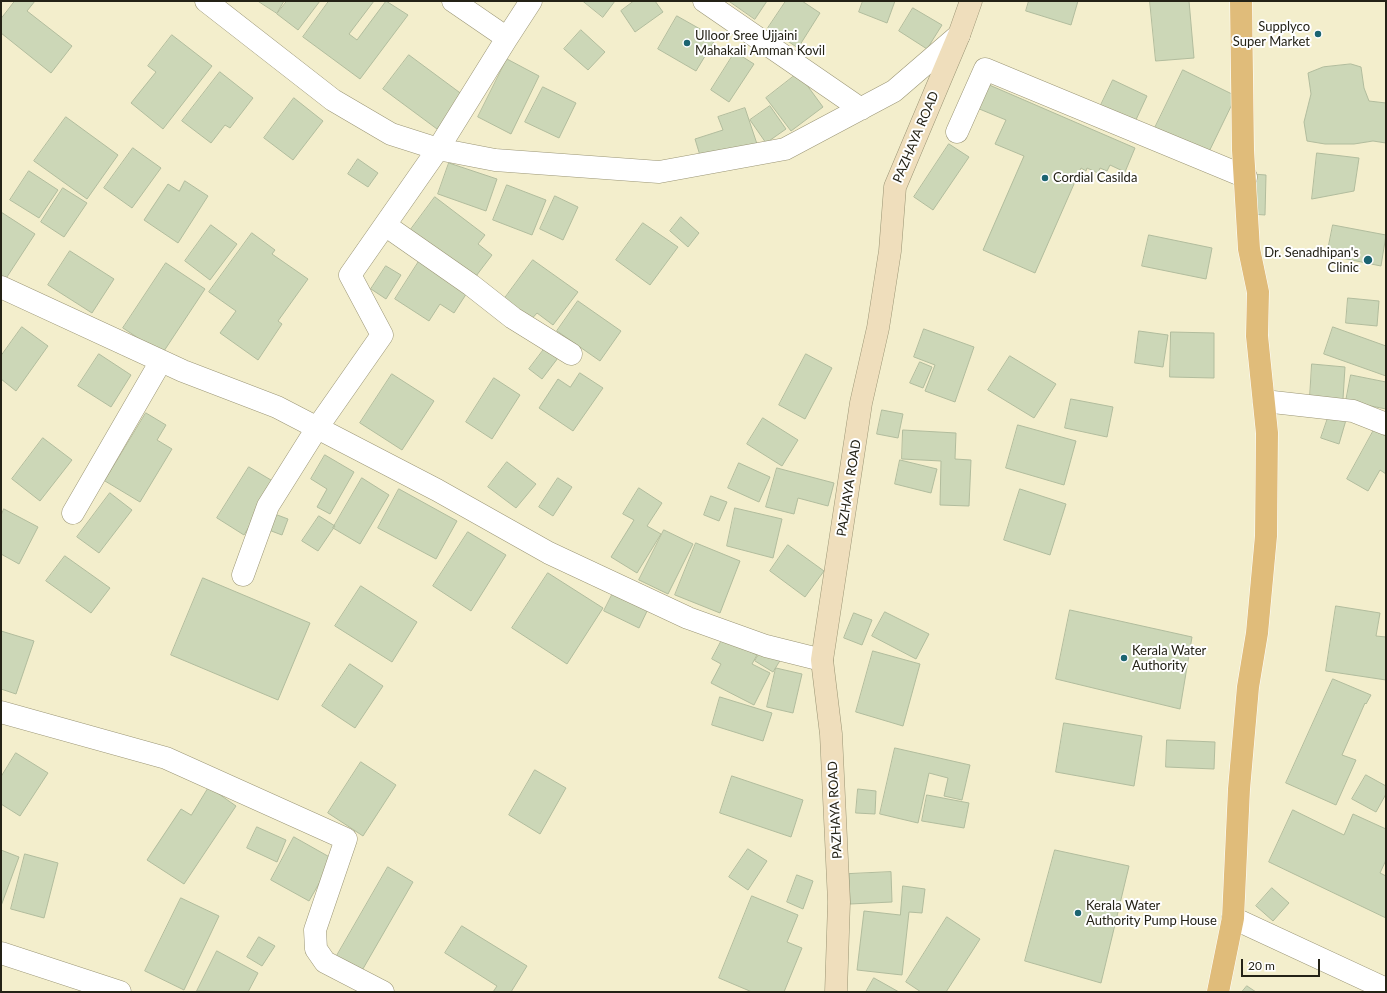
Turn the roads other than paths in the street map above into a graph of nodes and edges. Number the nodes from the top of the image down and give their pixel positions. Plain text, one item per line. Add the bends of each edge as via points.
1 (206, 1) edge
2 (453, 1) edge
3 (531, 1) edge
4 (704, 1) edge
5 (971, 1) edge
6 (1241, 1) edge
7 (959, 35) junction
8 (507, 38) junction
9 (861, 109) junction
10 (957, 132) dead end
11 (438, 149) junction
12 (1246, 177) junction
13 (385, 225) junction
14 (1, 287) edge
15 (571, 354) dead end
16 (161, 361) junction
17 (1264, 401) junction
18 (1386, 424) edge
19 (317, 428) junction
20 (73, 513) dead end
21 (243, 575) dead end
22 (822, 660) junction
23 (1, 712) edge
24 (1233, 918) junction
25 (1, 953) edge
26 (1386, 990) edge
27 (120, 992) edge
28 (383, 992) edge
29 (836, 992) edge
30 (1218, 992) edge

1 - 11 street via 333,100 391,134
2 - 8 street
3 - 8 street
4 - 9 street
5 - 7 street, PAZHAYA ROAD
6 - 12 main road via 1243,150
7 - 9 street via 894,91
7 - 22 street, PAZHAYA ROAD via 895,187 890,251 878,328 862,403
8 - 11 street
9 - 11 street via 785,148 659,172 495,160
10 - 12 street via 985,69
11 - 13 street
12 - 17 main road via 1249,249 1258,292 1257,336
13 - 15 street via 470,284 513,318
13 - 19 street via 350,275 382,335
14 - 16 street
16 - 19 street via 277,407
16 - 20 street
17 - 18 street via 1353,411
17 - 24 main road via 1267,433 1266,536 1239,789
19 - 21 street via 268,506
19 - 22 street via 437,490 548,553 688,618 766,646
22 - 29 street, PAZHAYA ROAD via 831,734 838,895
23 - 28 street via 166,758 346,839 315,930 316,949 325,962
24 - 26 street
24 - 30 main road
25 - 27 street

